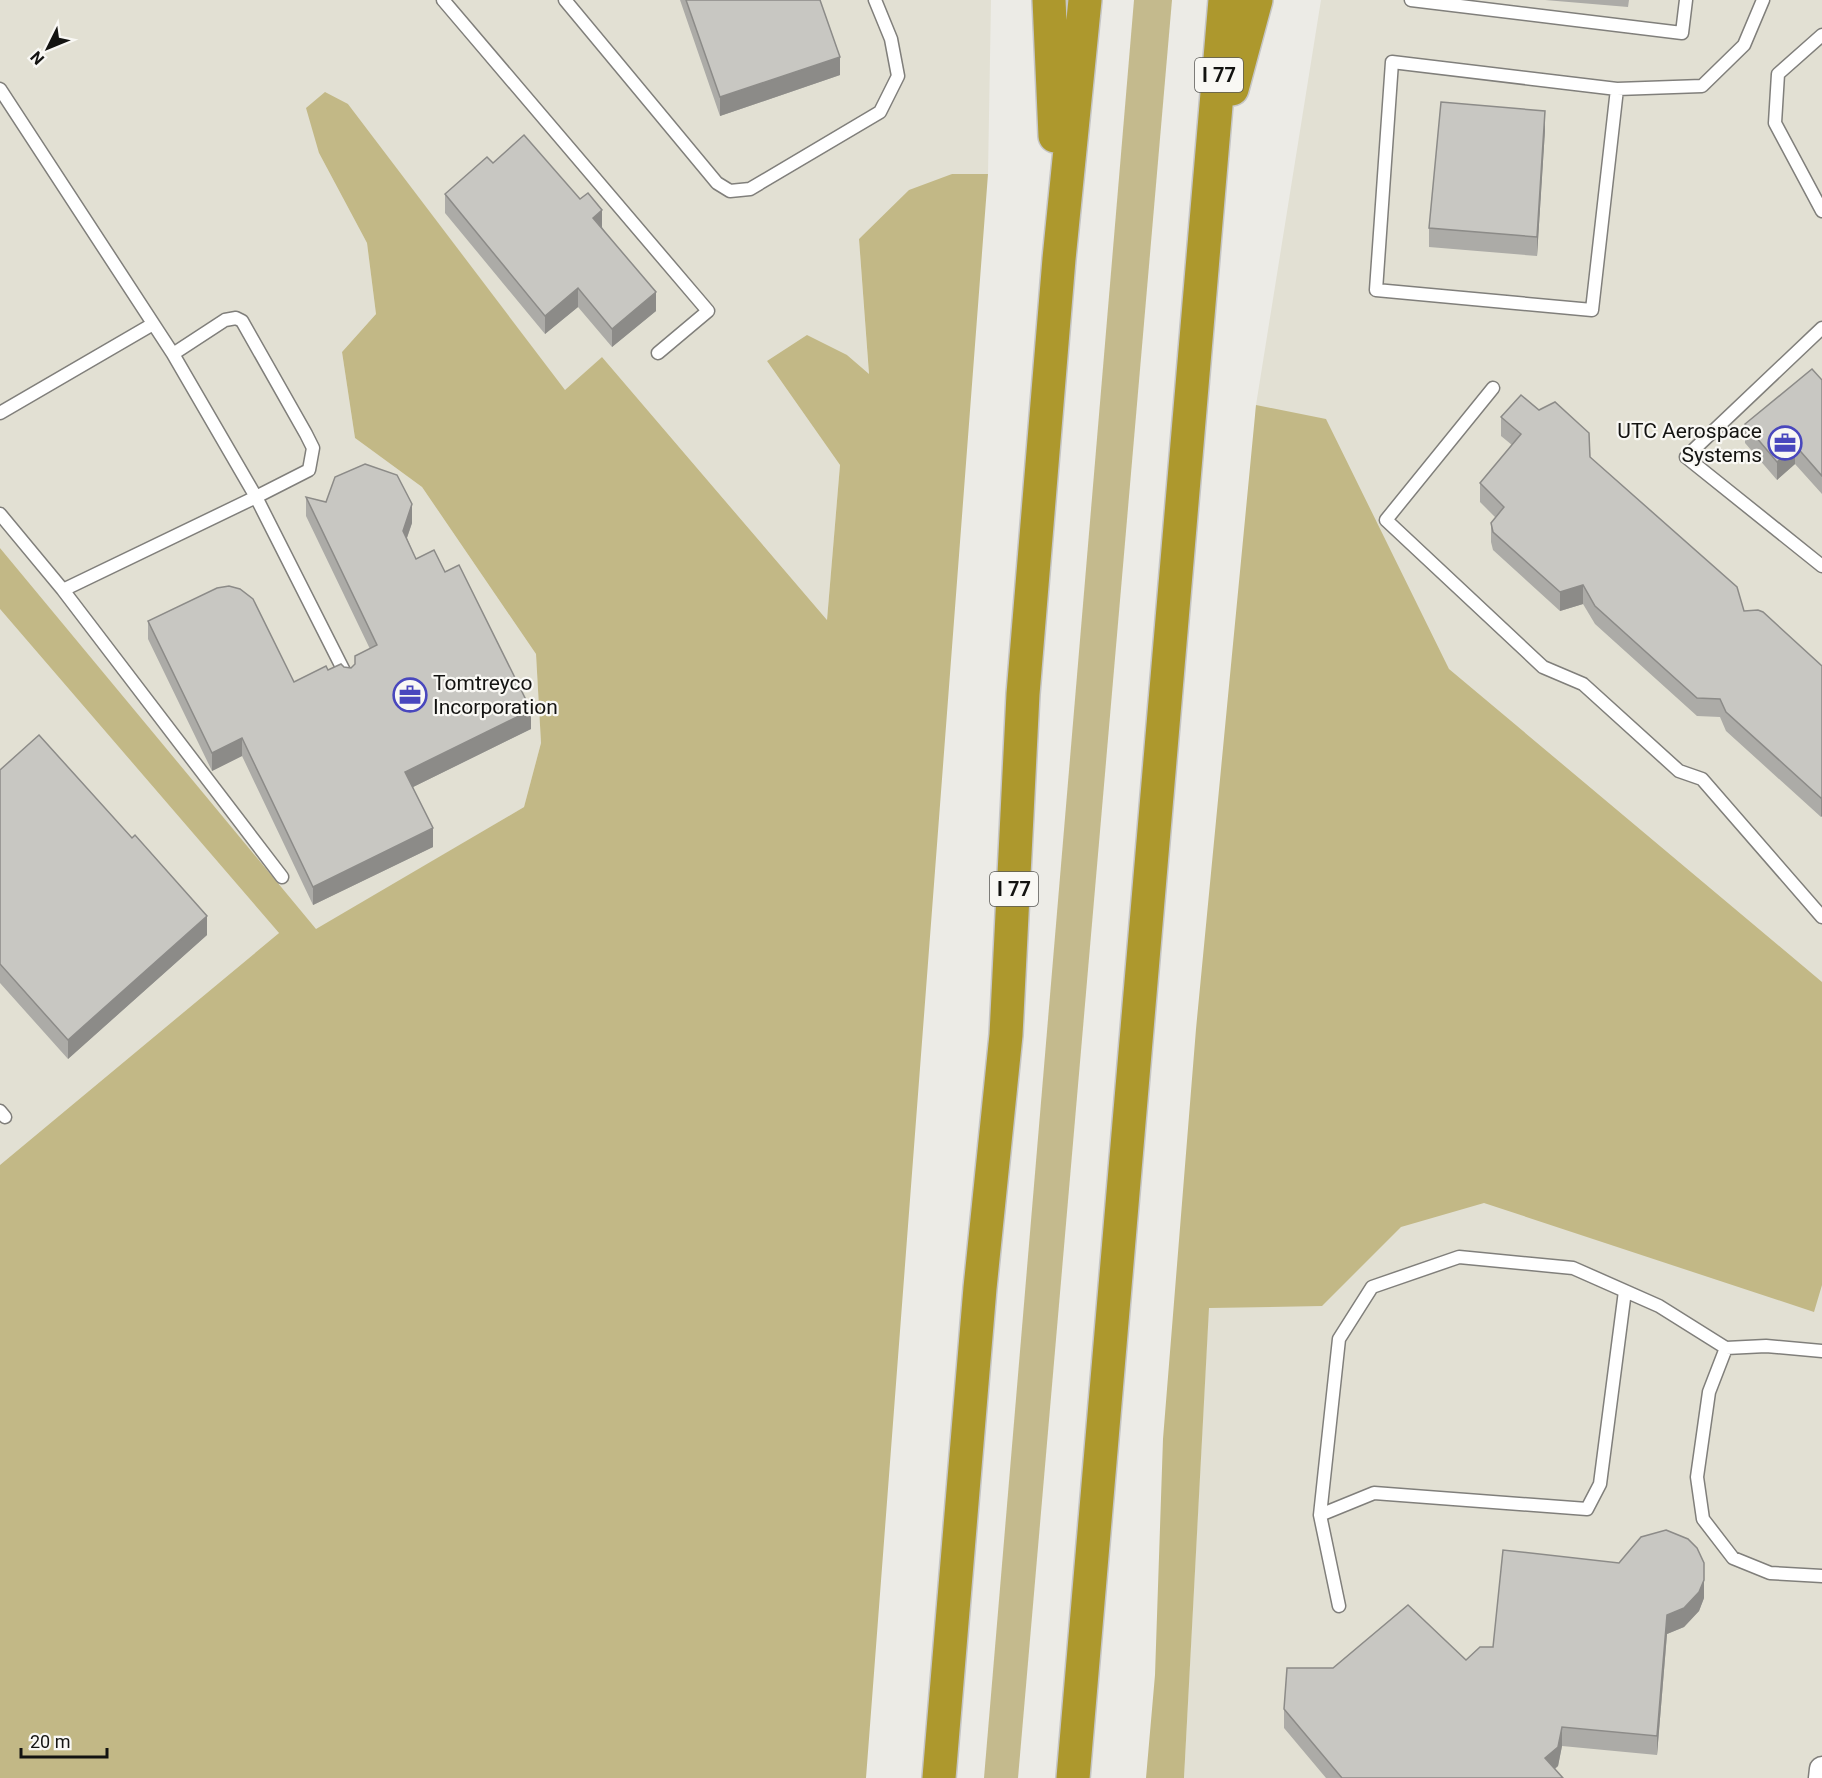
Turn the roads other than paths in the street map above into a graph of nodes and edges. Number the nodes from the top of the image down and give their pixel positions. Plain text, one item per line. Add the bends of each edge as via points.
1 (443, 0) edge
2 (565, 0) edge
3 (875, 0) edge
4 (1049, 0) edge
5 (1085, 0) edge
6 (1225, 0) edge
7 (1256, 0) edge
8 (1411, 0) edge
9 (1686, 0) edge
10 (1763, 0) edge
11 (1822, 35) edge
12 (1617, 88) junction
13 (0, 89) edge
14 (1212, 151) junction
15 (1822, 211) edge
16 (1059, 259) junction
17 (153, 324) junction
18 (1822, 328) edge
19 (173, 354) junction
20 (658, 354) dead end
21 (1493, 388) dead end
22 (0, 413) edge
23 (256, 497) junction
24 (0, 514) edge
25 (1822, 566) edge
26 (63, 590) junction
27 (348, 679) edge
28 (282, 877) dead end
29 (1822, 917) edge
30 (1625, 1291) junction
31 (1726, 1348) junction
32 (1822, 1351) edge
33 (1320, 1515) junction
34 (1822, 1576) edge
35 (1338, 1606) dead end
36 (1822, 1769) edge
37 (939, 1778) edge
38 (1073, 1778) edge
39 (1821, 1778) edge

1 - 20 lane via 708,310
2 - 3 lane via 717,183 730,191 750,189 880,112 898,76 891,39
4 - 16 highway
5 - 16 highway, I 77
6 - 14 highway, I 77
7 - 14 highway
8 - 9 lane via 1682,33
10 - 12 lane via 1744,45 1702,86
11 - 15 lane via 1779,74 1774,123
12 - 12 lane via 1392,62 1376,290 1592,310
13 - 17 lane
14 - 38 highway, I 77
16 - 37 highway, I 77 via 1023,694 1006,1035 980,1288
17 - 19 lane
17 - 22 lane
18 - 25 lane via 1686,457
19 - 23 lane
19 - 23 lane via 230,318 247,326 313,448 309,470
21 - 29 lane via 1386,520 1543,667 1583,684 1679,771 1702,779
23 - 26 lane
23 - 27 lane
24 - 26 lane
26 - 28 lane
30 - 31 lane via 1659,1306
30 - 33 lane via 1600,1484 1587,1509 1374,1493
30 - 33 lane via 1574,1268 1459,1257 1372,1287 1339,1339
31 - 32 lane via 1766,1346
31 - 34 lane via 1709,1392 1697,1477 1703,1519 1733,1558 1770,1573
33 - 35 lane
36 - 39 street

